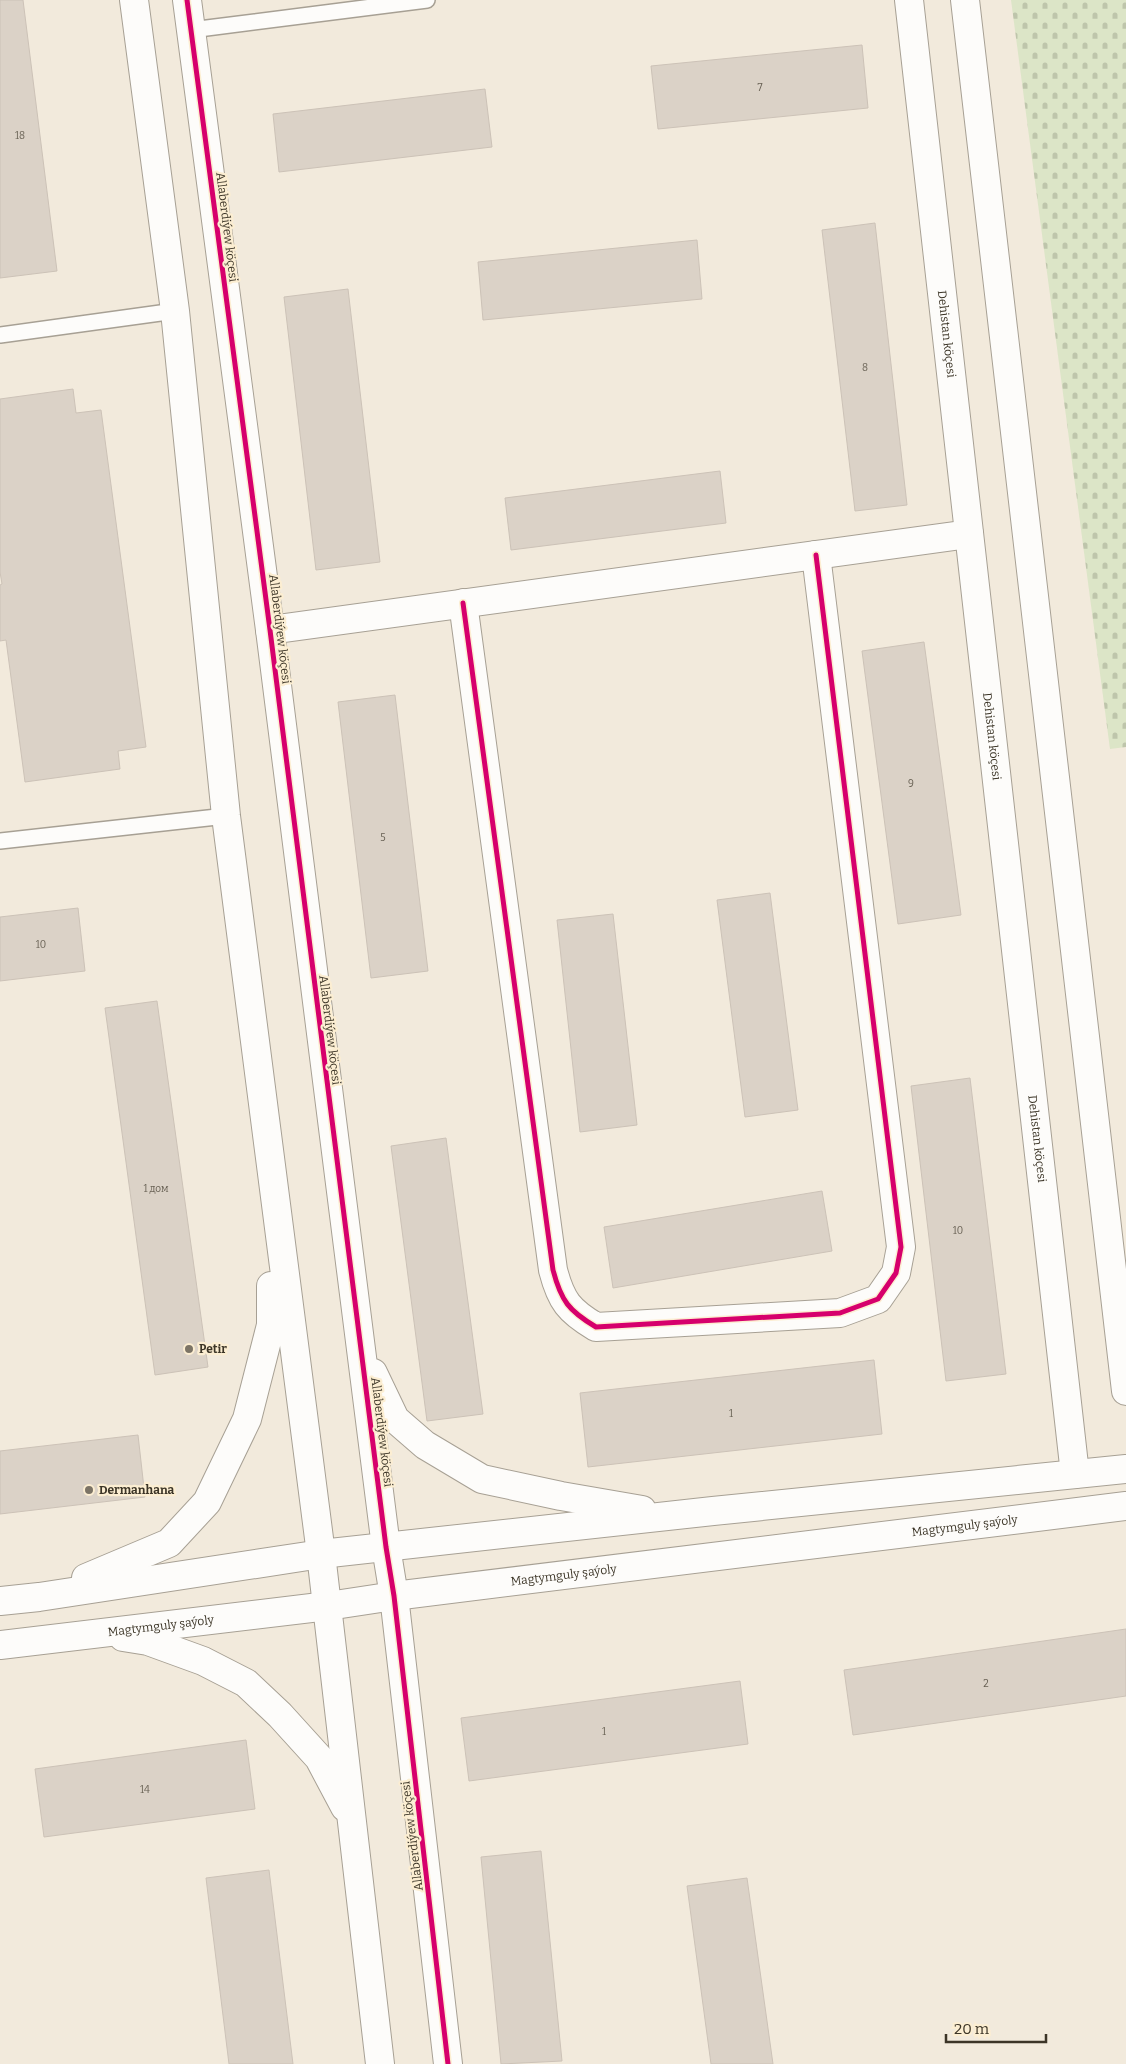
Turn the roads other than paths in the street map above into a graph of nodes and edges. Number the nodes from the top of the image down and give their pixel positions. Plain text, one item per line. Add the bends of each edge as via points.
1 (134, 0) edge
2 (187, 0) edge
3 (428, 0) edge
4 (909, 0) edge
5 (965, 0) edge
6 (191, 30) junction
7 (175, 311) junction
8 (0, 335) edge
9 (969, 534) junction
10 (816, 555) junction
11 (463, 603) junction
12 (270, 630) junction
13 (226, 816) junction
14 (0, 841) edge
15 (271, 1172) junction
16 (361, 1346) junction
17 (1126, 1391) edge
18 (1126, 1469) edge
19 (1075, 1474) junction
20 (1126, 1506) edge
21 (713, 1511) junction
22 (386, 1547) junction
23 (321, 1554) junction
24 (394, 1596) junction
25 (38, 1597) junction
26 (0, 1601) edge
27 (328, 1606) junction
28 (100, 1633) junction
29 (0, 1644) edge
30 (352, 1822) junction
31 (380, 2064) edge
32 (448, 2064) edge

1 - 7 street
2 - 6 street, Allaberdiýew köçesi
3 - 6 lane
4 - 9 street, Dehistan köçesi
5 - 17 street
6 - 12 street, Allaberdiýew köçesi
7 - 8 lane
7 - 13 street
9 - 10 street
9 - 19 street, Dehistan köçesi
10 - 11 street
10 - 11 street via 901,1247 896,1273 878,1300 840,1312 596,1327 576,1315 558,1293 552,1270
11 - 12 street
12 - 16 street, Allaberdiýew köçesi
13 - 14 lane
13 - 15 street
15 - 23 street
15 - 25 street via 271,1325 247,1419 206,1502 169,1543
16 - 21 street via 395,1419 425,1445 482,1478 649,1511
16 - 22 street, Allaberdiýew köçesi
18 - 19 street
19 - 21 street
20 - 24 street, Magtymguly şaýoly
21 - 22 street
22 - 23 street
22 - 24 street, Allaberdiýew köçesi
23 - 25 street
23 - 27 street
24 - 27 street, Magtymguly şaýoly
24 - 32 street, Allaberdiýew köçesi
25 - 26 street
27 - 28 street, Magtymguly şaýoly
27 - 30 street
28 - 29 street, Magtymguly şaýoly
28 - 30 street via 148,1641 246,1683 319,1758
30 - 31 street

